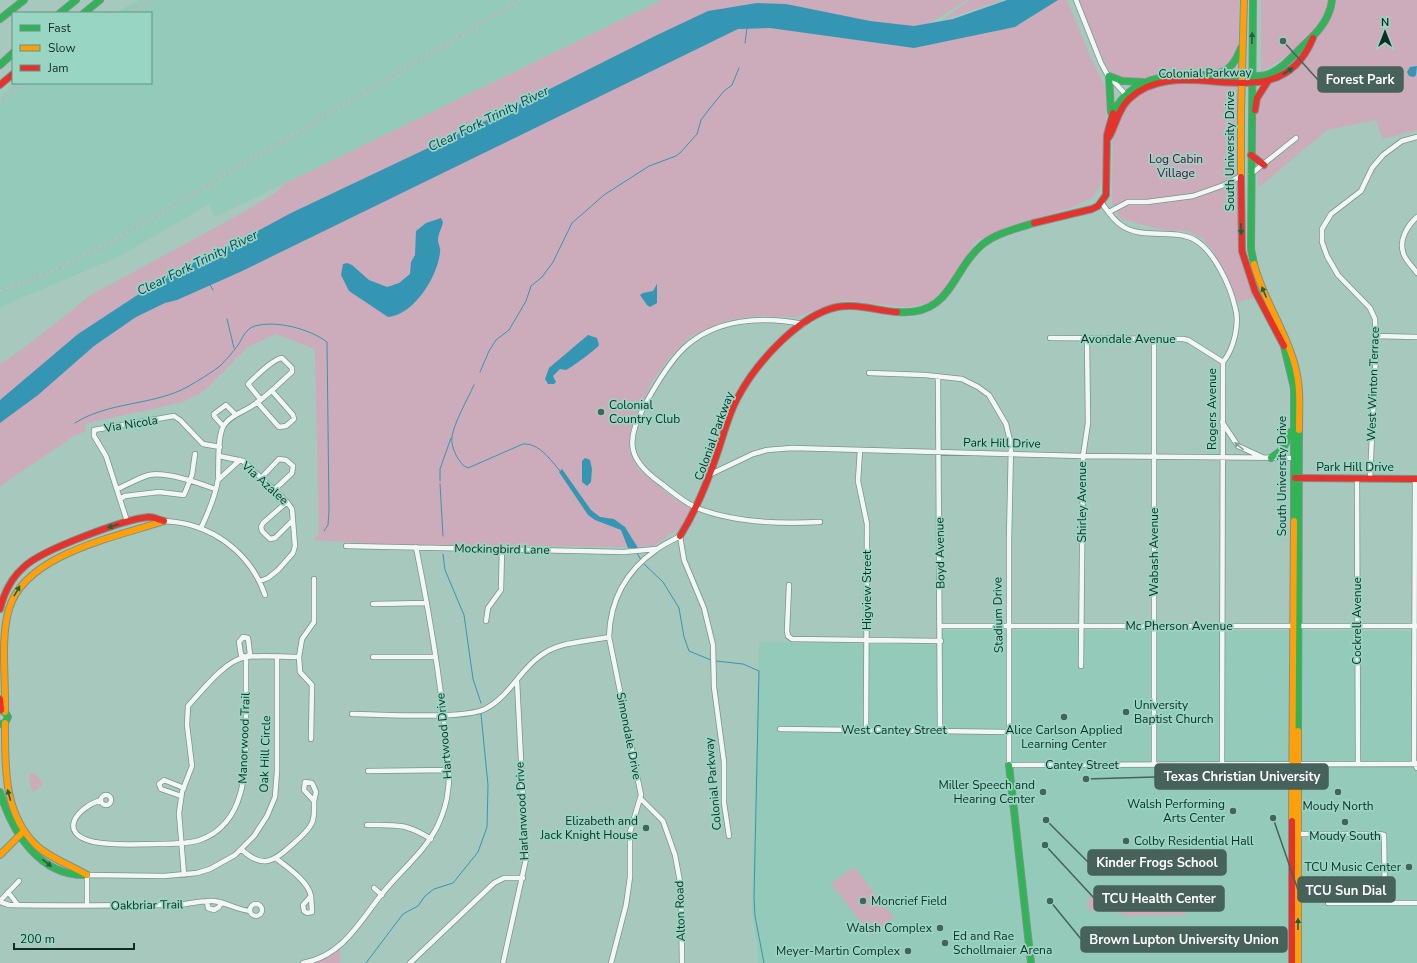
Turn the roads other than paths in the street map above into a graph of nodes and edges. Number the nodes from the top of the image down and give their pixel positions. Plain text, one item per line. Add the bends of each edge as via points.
1 (24, 0) edge
2 (76, 0) edge
3 (100, 0) edge
4 (1076, 0) edge
5 (1244, 0) edge
6 (1253, 0) edge
7 (1332, 0) edge
8 (61, 12) edge
9 (85, 12) edge
10 (0, 19) edge
11 (1313, 38) junction
12 (1243, 41) junction
13 (12, 54) edge
14 (0, 64) edge
15 (12, 75) edge
16 (1109, 76) junction
17 (1201, 76) junction
18 (1252, 76) junction
19 (1242, 80) junction
20 (1269, 81) junction
21 (1143, 82) junction
22 (1252, 83) junction
23 (0, 85) edge
24 (1125, 93) junction
25 (1130, 99) junction
26 (1111, 118) junction
27 (1417, 137) edge
28 (1296, 138) dead end
29 (1108, 139) junction
30 (1251, 143) junction
31 (1251, 155) junction
32 (1264, 165) junction
33 (1251, 174) junction
34 (1241, 176) junction
35 (1101, 202) junction
36 (1109, 212) junction
37 (1417, 218) edge
38 (1417, 273) edge
39 (803, 324) junction
40 (1376, 336) junction
41 (1417, 337) edge
42 (1050, 338) dead end
43 (1087, 339) junction
44 (1154, 339) junction
45 (1223, 362) junction
46 (869, 373) dead end
47 (938, 376) junction
48 (272, 390) junction
49 (259, 401) junction
50 (236, 415) junction
51 (1222, 422) junction
52 (224, 426) junction
53 (1293, 429) junction
54 (220, 447) junction
55 (860, 450) junction
56 (939, 452) junction
57 (195, 454) dead end
58 (1010, 454) junction
59 (219, 456) junction
60 (1083, 456) junction
61 (1154, 457) junction
62 (1223, 458) junction
63 (1268, 458) junction
64 (1295, 458) junction
65 (240, 460) junction
66 (711, 474) junction
67 (261, 478) junction
68 (1295, 478) junction
69 (1357, 478) junction
70 (1370, 478) junction
71 (1416, 479) edge
72 (190, 480) junction
73 (218, 480) junction
74 (117, 489) junction
75 (216, 489) junction
76 (274, 491) junction
77 (120, 499) junction
78 (287, 502) junction
79 (698, 508) junction
80 (126, 518) junction
81 (293, 520) junction
82 (164, 521) junction
83 (820, 522) dead end
84 (201, 528) junction
85 (680, 536) junction
86 (346, 546) dead end
87 (416, 547) junction
88 (657, 548) junction
89 (502, 549) junction
90 (314, 579) dead end
91 (260, 581) junction
92 (789, 585) dead end
93 (265, 595) dead end
94 (427, 603) junction
95 (373, 604) dead end
96 (0, 609) edge
97 (9, 610) junction
98 (486, 621) dead end
99 (940, 626) junction
100 (1009, 626) junction
101 (1082, 626) junction
102 (1154, 626) junction
103 (1223, 626) junction
104 (1295, 626) junction
105 (1357, 626) junction
106 (1416, 626) edge
107 (609, 637) junction
108 (867, 640) junction
109 (941, 641) junction
110 (250, 646) junction
111 (240, 648) junction
112 (246, 657) junction
113 (277, 657) junction
114 (299, 657) junction
115 (373, 657) dead end
116 (436, 657) junction
117 (1081, 666) dead end
118 (517, 681) junction
119 (0, 700) edge
120 (2, 711) edge
121 (352, 714) dead end
122 (443, 715) junction
123 (3, 723) edge
124 (780, 729) dead end
125 (866, 730) junction
126 (940, 730) junction
127 (1009, 732) junction
128 (311, 739) dead end
129 (1358, 764) junction
130 (1009, 765) junction
131 (1295, 765) junction
132 (1154, 766) junction
133 (1222, 766) junction
134 (1416, 766) edge
135 (449, 770) junction
136 (368, 771) dead end
137 (184, 788) junction
138 (0, 792) edge
139 (181, 796) junction
140 (641, 799) junction
141 (101, 800) dead end
142 (314, 801) dead end
143 (367, 825) dead end
144 (25, 831) junction
145 (1295, 834) junction
146 (19, 836) junction
147 (729, 836) dead end
148 (431, 838) junction
149 (181, 843) junction
150 (240, 849) junction
151 (0, 855) edge
152 (277, 859) junction
153 (87, 875) junction
154 (184, 875) junction
155 (523, 878) junction
156 (19, 881) dead end
157 (374, 888) dead end
158 (8, 892) junction
159 (382, 894) junction
160 (311, 896) dead end
161 (0, 901) edge
162 (207, 901) junction
163 (221, 902) junction
164 (1328, 903) dead end
165 (1385, 903) junction
166 (1417, 903) edge
167 (18, 905) junction
168 (87, 905) junction
169 (250, 911) dead end
170 (303, 963) edge
171 (410, 963) edge
172 (503, 963) edge
173 (611, 963) edge
174 (682, 963) edge
175 (1031, 963) edge
176 (1292, 963) edge
177 (1298, 963) edge

1 - 10 main road
2 - 8 main road
3 - 9 main road
4 - 16 street via 1096,53
5 - 12 main road, South University Drive
18 -> 6 main road, South University Drive
7 - 11 main road, Colonial Parkway via 1330,13
11 - 18 main road, Colonial Parkway via 1281,68 1269,74
20 -> 11 main road, Colonial Parkway via 1295,65
12 - 17 main road via 1231,67 1221,73
12 - 19 main road, South University Drive
13 - 14 main road
15 - 23 main road
16 - 21 main road
16 - 24 street
16 - 26 main road
17 - 19 main road, Colonial Parkway
17 - 21 main road, Colonial Parkway via 1166,75
18 - 19 main road, Colonial Parkway
18 - 22 main road, South University Drive
19 - 22 main road, Colonial Parkway
19 - 25 main road, Colonial Parkway via 1164,83 1144,89
19 - 34 main road, South University Drive
20 - 22 main road, Colonial Parkway
20 - 30 main road via 1257,98
21 - 24 main road, Colonial Parkway
22 - 30 main road, South University Drive
24 - 25 street
24 - 26 main road
25 - 29 main road via 1120,110
26 - 29 main road
27 - 40 street, West Winton Terrace via 1402,142 1383,155 1372,168 1361,191 1331,214 1322,229 1322,242 1327,256 1342,279 1370,308
28 - 32 street
29 - 35 main road via 1107,190
30 - 31 main road, South University Drive
31 - 32 main road
31 - 33 main road, South University Drive
32 - 33 street
64 -> 33 main road, South University Drive via 1298,373 1288,343 1253,262
34 - 36 street via 1193,196 1128,202
34 -> 53 main road, South University Drive via 1243,260 1255,292 1278,332 1289,360 1294,388
35 - 36 street, Rogers Avenue
35 - 39 main road, Colonial Parkway via 1094,208 1044,220 1000,234 984,243 939,302 927,309 902,313 842,306 828,310
36 - 45 street, Rogers Avenue via 1124,227 1153,234 1187,236 1212,255 1236,308 1234,339
37 - 38 street via 1406,230 1402,250
39 - 66 main road, Colonial Parkway via 777,347 747,383 732,410
39 - 79 street via 772,319 740,322 719,328 684,348 672,361 655,388 638,418 633,443 634,452 641,465 656,480
40 - 41 street
40 - 70 street, West Winton Terrace
42 - 43 street, Avondale Avenue
43 - 44 street, Avondale Avenue
43 - 60 street, Shirley Avenue via 1088,423
44 - 45 street, Avondale Avenue via 1188,340
44 - 61 street, Wabash Avenue
45 - 51 street, Rogers Avenue
46 - 47 street, Stadium Drive
47 - 56 street, Boyd Avenue
47 - 58 street, Stadium Drive via 962,380 989,395 1006,424 1010,436
48 - 49 street
48 - 49 street via 293,415 294,418 289,424 279,428
48 - 49 street via 292,372 292,368 282,358 248,384
49 - 50 street
50 - 52 street
50 - 52 street via 226,405 214,414
51 - 62 street, Rogers Avenue
63 -> 51 street via 1238,446
52 - 54 street
53 - 63 main road via 1283,450
53 - 64 main road, South University Drive
54 - 59 street
54 - 74 street, Via Nicola via 203,444 174,416 94,430 94,436 106,456
55 - 56 street, Park Hill Drive
55 - 66 street, Park Hill Drive via 767,450 743,458
55 - 108 street, Higview Street via 858,481 867,524
56 - 58 street, Park Hill Drive
56 - 99 street, Boyd Avenue
57 - 72 street
58 - 60 street, Park Hill Drive
58 - 100 street, Stadium Drive
59 - 65 street, Via Azalee
59 - 73 street
60 - 61 street, Park Hill Drive
60 - 101 street, Shirley Avenue
61 - 62 street, Park Hill Drive
61 - 102 street, Wabash Avenue
62 - 63 street, Park Hill Drive
62 - 103 street, Rogers Avenue
63 - 64 street, Park Hill Drive
64 - 68 main road, South University Drive
65 - 67 street, Via Azalee
65 - 73 street
66 - 79 main road, Colonial Parkway
67 - 76 street, Via Azalee
67 - 76 street via 279,459 286,460 293,466 292,473
68 - 69 main road, Park Hill Drive
68 - 104 main road, South University Drive
69 - 70 main road, Park Hill Drive
69 - 105 street, Cockrell Avenue
70 - 71 main road, Park Hill Drive
71 - 106 street
72 - 74 street via 149,475
72 - 75 street
72 - 77 street via 184,495 159,492 125,496
73 - 75 street
74 - 77 street
75 - 84 street
76 - 78 street, Via Azalee
77 - 80 street
78 - 81 street, Via Azalee via 292,509
78 - 81 street via 263,523 262,531 270,539 275,538
79 - 83 street via 755,521
79 - 85 main road, Colonial Parkway
80 - 82 main road via 152,517
80 -> 96 main road via 49,550 27,563 10,582
81 - 91 street, Via Azalee via 295,546 292,556 270,576
82 - 84 street via 187,523
97 -> 82 main road via 20,586 45,564 114,536
84 - 91 street via 235,548
85 - 88 street, Simondale Drive
85 - 147 street, Colonial Parkway via 684,560 709,625 724,762
86 - 87 street, Mockingbird Lane
87 - 89 street, Mockingbird Lane
87 - 94 street, Hartwood Drive
88 - 89 street, Mockingbird Lane via 636,551
88 - 107 street, Simondale Drive via 625,580 616,596
89 - 98 street via 501,590 488,608
90 - 114 street via 314,622 302,639
91 - 93 street
92 - 108 street via 786,631 789,638
94 - 95 street
94 - 116 street, Hartwood Drive
96 - 97 street
97 - 120 main road via 6,623
99 - 100 street, Mc Pherson Avenue
99 - 109 street, Boyd Avenue
100 - 101 street, Mc Pherson Avenue
100 - 127 street, Stadium Drive
101 - 102 street, Mc Pherson Avenue
101 - 117 street, Shirley Avenue
102 - 103 street, Mc Pherson Avenue
102 - 132 street, Wabash Avenue
103 - 104 street, Mc Pherson Avenue
103 - 133 street, Rogers Avenue
104 - 105 street, Mc Pherson Avenue
104 - 131 main road, South University Drive
105 - 106 street, Mc Pherson Avenue
105 - 129 street, Cockrell Avenue
106 - 134 street
107 - 118 street via 556,647 536,659
107 - 140 street, Simondale Drive
108 - 109 street
108 - 125 street, Higview Street
109 - 126 street, Boyd Avenue
110 - 111 street
110 - 111 street via 248,639 243,637 239,640
110 - 112 street, Manorwood Trail via 250,655
111 - 112 street via 241,655
112 - 113 street
112 - 137 street via 230,664 188,706 187,725 192,766
112 - 149 street, Manorwood Trail via 246,773 242,793 234,810 216,832 200,840
113 - 114 street
113 - 150 street, Oak Hill Circle via 278,771 275,797 254,836
114 - 128 street via 300,672 312,685
115 - 116 street
116 - 122 street, Hartwood Drive
118 - 122 street via 485,709 474,713
118 - 155 street, Harlanwood Drive via 526,859
119 - 120 main road
120 - 123 main road, Oak Hill Circle via 8,717
121 - 122 street
122 - 135 street, Hartwood Drive
144 -> 123 main road, Oak Hill Circle via 12,806 7,786
124 - 125 street, West Cantey Street
125 - 126 street, West Cantey Street
126 - 127 street, West Cantey Street
127 - 130 street, Stadium Drive
129 - 131 street
129 - 134 street
130 - 132 street, Cantey Street
130 - 175 main road, Stadium Drive
131 - 133 street
131 - 145 main road, South University Drive
132 - 133 street
135 - 136 street
135 - 148 street, Hartwood Drive via 445,804
137 - 139 street
137 - 139 street via 164,780 159,784 161,789
138 - 146 main road, Oak Hill Circle via 7,816
139 - 149 street via 178,813
140 - 173 street, Simondale Drive via 630,832 630,877 626,905
140 - 174 street, Alton Road via 663,821 675,855 681,887
141 - 149 street, Manorwood Trail via 91,803 74,819 76,834 84,839 115,845
142 - 152 street via 311,824
143 - 148 street via 403,825
144 - 146 main road
144 - 153 main road, Oak Hill Circle via 36,845
145 - 165 street via 1383,834
145 - 176 main road, South University Drive
177 -> 145 main road, South University Drive
146 - 151 main road
146 -> 153 main road, Oak Hill Circle via 43,860 58,870 71,875
148 - 159 street, Hartwood Drive
149 - 154 street
150 - 152 street via 257,860
150 - 154 street, Oak Hill Circle via 235,855 210,869
152 - 160 street via 300,878
153 - 154 street, Oak Hill Circle
153 - 168 street
155 - 171 street via 504,878 494,883
155 - 172 street, Harlanwood Drive
156 - 158 street, Oakbriar Trail
157 - 159 street
158 - 161 street, Oakbriar Trail
158 - 167 street
159 - 170 street, Hartwood Drive via 340,947 321,958
161 - 167 street, Oakbriar Trail
162 - 163 street, Oakbriar Trail
162 - 163 street via 208,908 214,910
162 - 168 street, Oakbriar Trail via 182,905
163 - 169 street, Oakbriar Trail via 240,910
164 - 165 street
165 - 166 street
167 - 168 street, Oakbriar Trail

